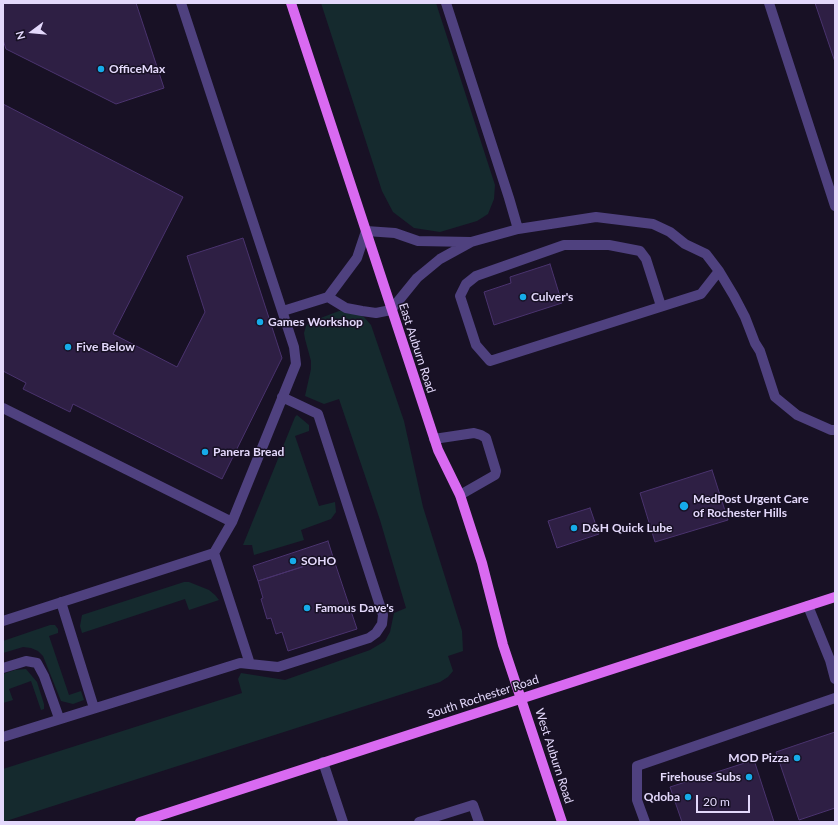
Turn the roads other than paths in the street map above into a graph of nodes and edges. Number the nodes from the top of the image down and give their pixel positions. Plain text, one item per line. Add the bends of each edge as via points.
1 (180, 3) edge
2 (291, 3) edge
3 (446, 3) edge
4 (769, 3) edge
5 (835, 206) edge
6 (518, 229) junction
7 (366, 231) junction
8 (471, 242) junction
9 (719, 271) junction
10 (328, 297) junction
11 (661, 306) junction
12 (391, 310) junction
13 (283, 311) junction
14 (282, 397) junction
15 (3, 408) edge
16 (835, 430) edge
17 (434, 439) junction
18 (460, 495) junction
19 (232, 522) junction
20 (214, 553) junction
21 (835, 597) edge
22 (61, 602) junction
23 (808, 606) junction
24 (3, 621) edge
25 (250, 664) junction
26 (3, 668) edge
27 (835, 679) edge
28 (835, 698) edge
29 (522, 699) junction
30 (94, 708) junction
31 (59, 718) junction
32 (3, 737) edge
33 (323, 762) junction
34 (161, 819) edge
35 (140, 822) edge
36 (343, 822) edge
37 (419, 822) edge
38 (479, 822) edge
39 (562, 822) edge
40 (645, 822) edge

1 - 13 lane
2 - 7 main road, East Auburn Road
3 - 6 lane
4 - 5 lane
6 - 8 lane
6 - 9 lane via 596,217 653,224 706,254
7 - 8 lane via 395,233 418,241
7 - 10 lane via 357,258
7 - 12 main road, East Auburn Road
8 - 12 lane via 427,269
9 - 11 lane via 701,294
9 - 16 lane via 760,350 775,397 797,415
10 - 12 lane via 346,308 376,313
10 - 13 lane
11 - 11 lane via 490,360 476,345 460,296 466,284 476,276 564,245 609,245 640,251 646,259
12 - 17 main road, East Auburn Road
13 - 14 lane via 294,347 296,364
14 - 19 lane
14 - 25 lane via 318,414 383,615 382,624 369,638 278,667
15 - 19 lane
17 - 18 main road, East Auburn Road
17 - 18 lane via 474,434 486,438 495,475
18 - 29 main road, East Auburn Road via 482,563 503,645
19 - 20 lane
20 - 22 lane
20 - 25 lane
21 - 23 main road, South Rochester Road
22 - 24 lane
22 - 30 lane
23 - 27 lane
23 - 29 main road, South Rochester Road
25 - 30 lane via 240,663
26 - 31 lane via 26,661 37,663
28 - 40 lane via 637,766 637,800
29 - 33 main road, South Rochester Road
29 - 39 main road, West Auburn Road
30 - 31 lane
31 - 32 lane
33 - 34 main road, South Rochester Road
33 - 36 lane
34 - 35 main road, South Rochester Road
37 - 38 lane via 473,805

